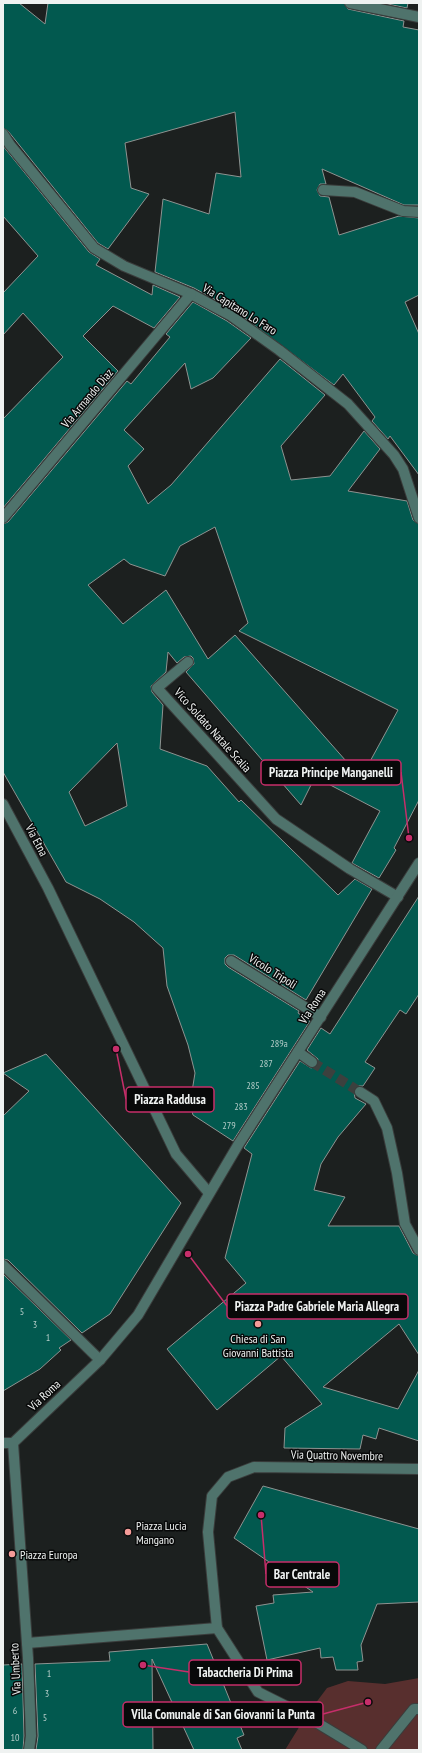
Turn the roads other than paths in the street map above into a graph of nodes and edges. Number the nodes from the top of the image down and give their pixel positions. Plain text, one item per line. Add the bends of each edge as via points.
1 (350, 3) edge
2 (419, 17) edge
3 (3, 134) edge
4 (323, 190) dead end
5 (419, 212) edge
6 (191, 294) junction
7 (3, 518) edge
8 (419, 518) edge
9 (188, 662) dead end
10 (3, 804) edge
11 (419, 863) edge
12 (398, 897) junction
13 (232, 961) dead end
14 (321, 1017) junction
15 (298, 1052) junction
16 (312, 1062) tunnel mouth
17 (360, 1092) tunnel mouth
18 (209, 1193) junction
19 (419, 1250) edge
20 (3, 1265) edge
21 (100, 1360) junction
22 (8, 1443) edge
23 (416, 1468) edge
24 (217, 1628) junction
25 (27, 1643) junction
26 (419, 1709) edge
27 (29, 1750) edge
28 (362, 1750) edge
29 (381, 1750) edge

1 - 2 street
3 - 6 street, Via Capitano Lo Faro via 94,248 124,266
4 - 5 street via 355,192 403,211
6 - 7 street, Via Armando Diaz
6 - 8 street, Via Capitano Lo Faro via 230,315 348,404 397,460 403,470
9 - 12 street, Vico Soldato Natale Scalia via 157,688 276,819 350,869
10 - 18 street, Via Etna via 48,888 176,1154
11 - 12 street, Via Roma
12 - 14 street, Via Roma
13 - 14 street, Vicolo Tripoli
14 - 15 street, Via Roma
15 - 16 street
15 - 18 street, Via Roma
17 - 19 street via 374,1101 387,1128 405,1224
18 - 21 street, Via Roma via 138,1315
20 - 21 street
21 - 22 street, Via Roma
22 - 25 street, Via Umberto
23 - 24 street, Via Quattro Novembre via 254,1467 228,1477 212,1496 208,1532
24 - 25 street
24 - 28 street via 258,1692 306,1716
25 - 27 street, Via Umberto via 31,1736
26 - 29 street via 414,1709

